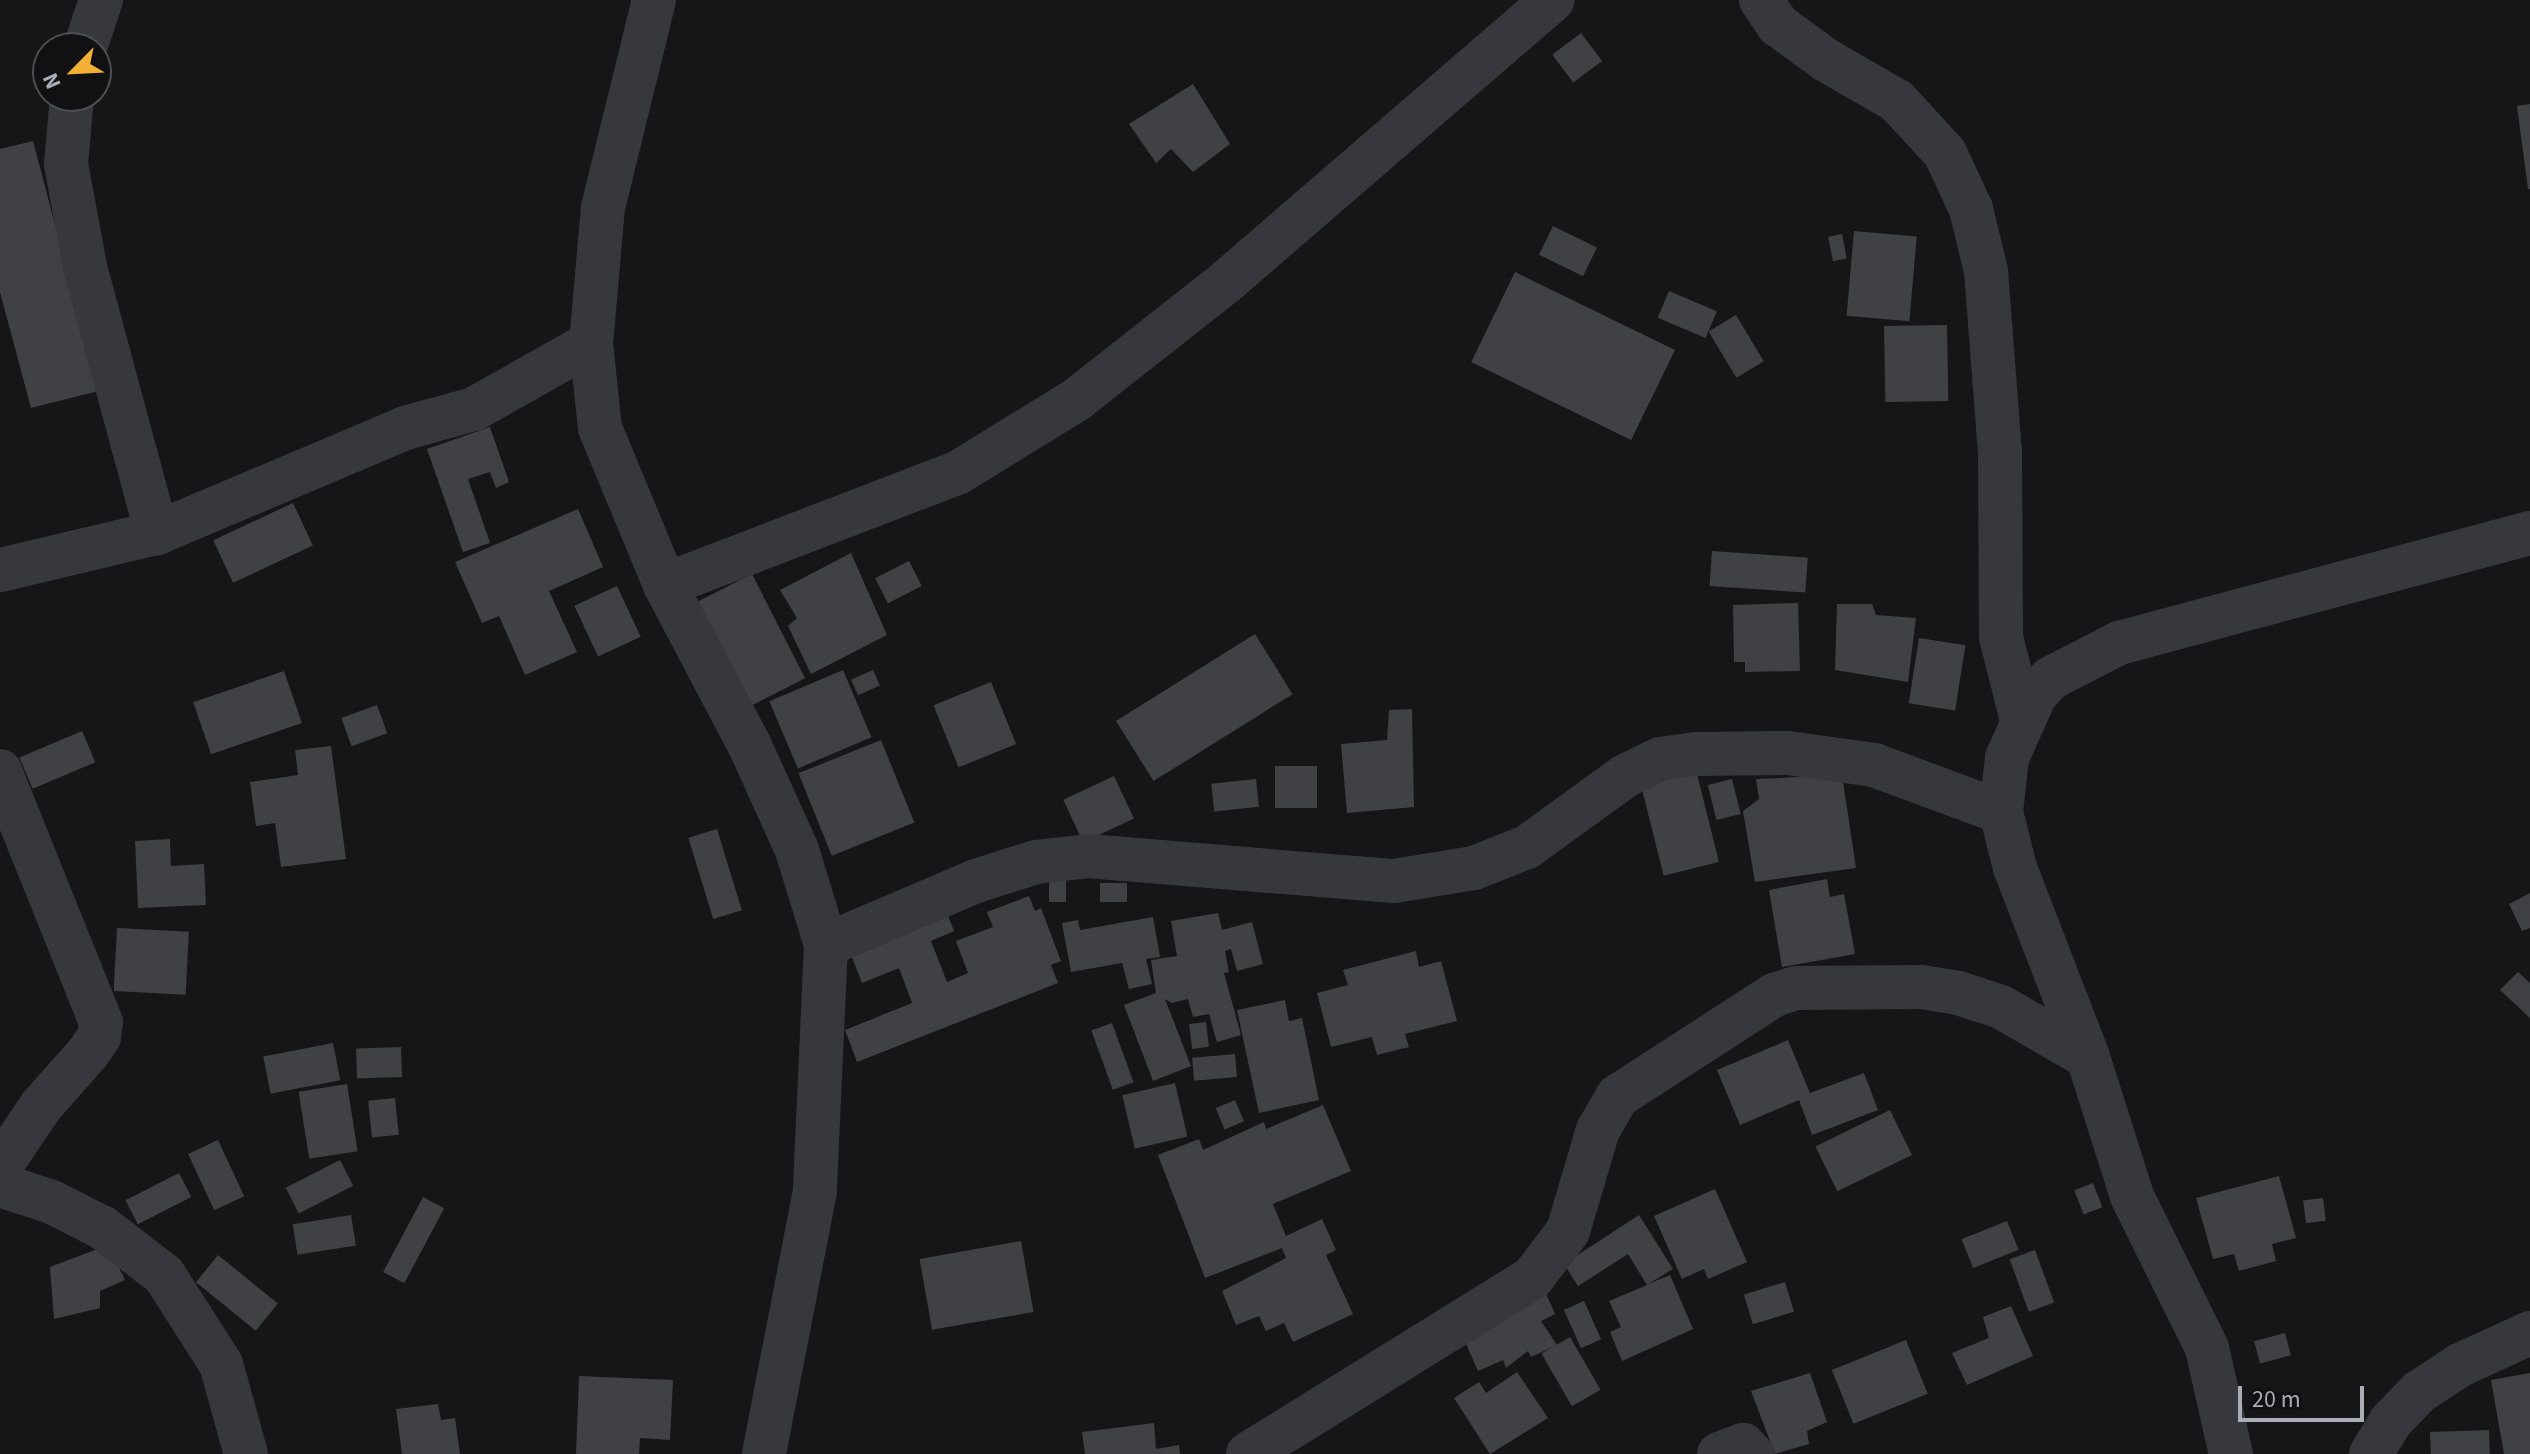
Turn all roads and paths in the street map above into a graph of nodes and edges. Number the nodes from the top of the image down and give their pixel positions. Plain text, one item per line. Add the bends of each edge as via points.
1 (101, 0) edge
2 (672, 0) edge
3 (1553, 0) edge
4 (1761, 0) edge
5 (650, 19) edge
6 (90, 32) edge
7 (71, 112) edge
8 (591, 343) junction
9 (157, 533) junction
10 (2530, 533) edge
11 (0, 570) edge
12 (665, 585) junction
13 (2022, 720) junction
14 (0, 771) edge
15 (2001, 812) junction
16 (826, 945) junction
17 (2088, 1057) junction
18 (0, 1167) edge
19 (0, 1185) edge
20 (2530, 1333) edge
21 (2222, 1452) edge
22 (246, 1454) edge
23 (764, 1454) edge
24 (1248, 1454) edge
25 (1719, 1454) edge
26 (1752, 1454) edge
27 (2371, 1454) edge

1 - 6 street
2 - 5 street
3 - 12 street via 1227,281 1076,400 959,472
4 - 13 street via 1778,25 1814,52 1897,101 1945,153 1971,209 1986,271 2000,451 2001,637
5 - 8 street via 603,207
7 - 9 street via 66,164 82,254
8 - 9 street via 474,409 405,428
8 - 12 street via 600,428
9 - 11 street
10 - 13 street via 2119,643 2051,678
12 - 16 street via 750,746 797,850
13 - 15 street via 2007,758
14 - 18 street via 101,1022 88,1053 48,1097
15 - 16 street via 1874,765 1788,753 1696,754 1660,759 1625,776 1527,847 1474,868 1394,881 1088,856 1062,859 976,881
15 - 17 street via 2015,868
16 - 23 street via 815,1191
17 - 21 street via 2132,1196 2207,1348
17 - 24 street via 2001,1007 1958,993 1921,987 1796,988 1774,995 1618,1096 1598,1130 1568,1231 1533,1277
19 - 22 street via 52,1202 103,1228 164,1275 221,1364
20 - 27 street via 2460,1365 2419,1392 2390,1422
25 - 26 street via 1743,1445

